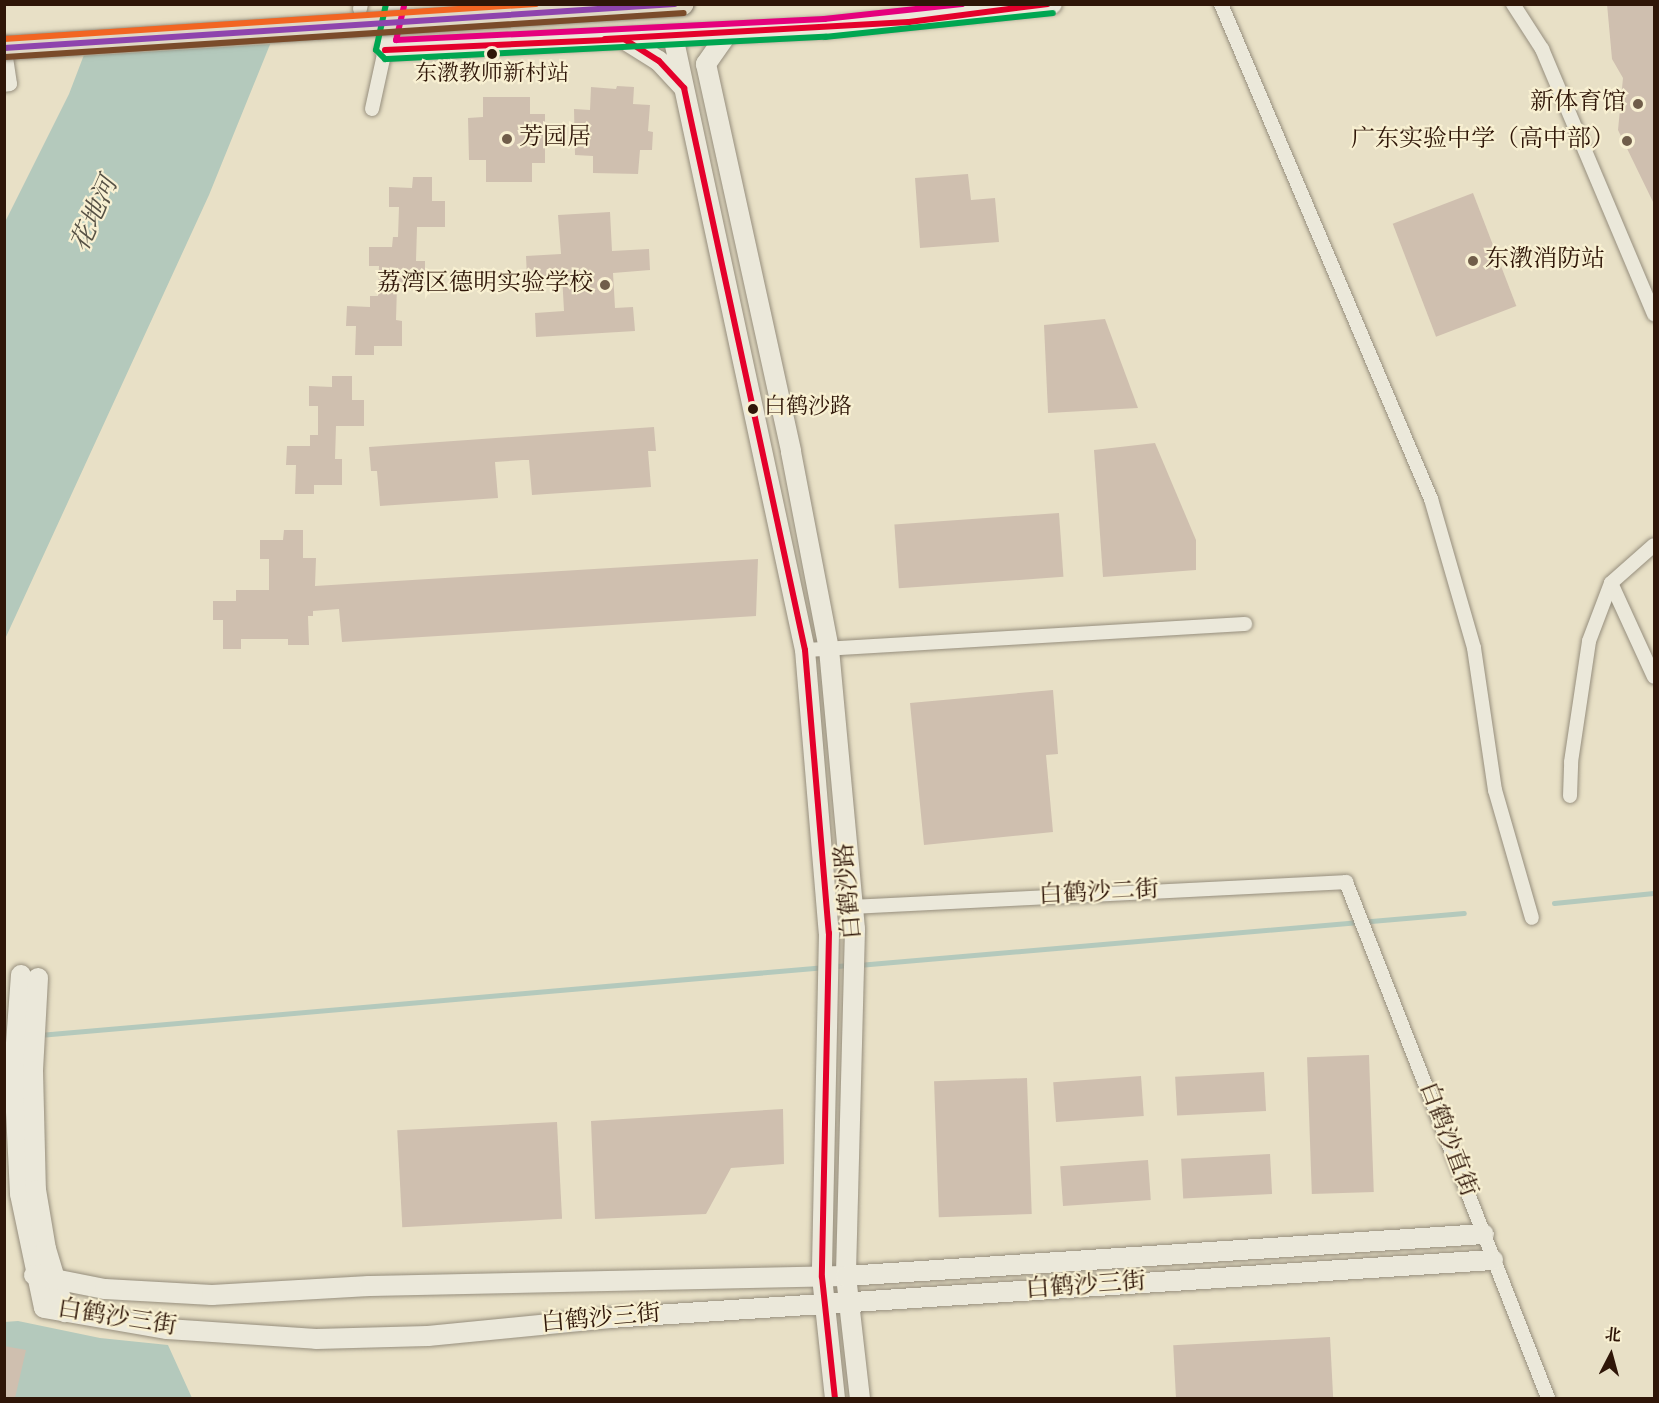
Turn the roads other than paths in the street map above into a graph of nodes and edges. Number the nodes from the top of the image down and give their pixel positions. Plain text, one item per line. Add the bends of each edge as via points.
1 (395, 4) edge
2 (669, 4) edge
3 (683, 4) edge
4 (1052, 4) edge
5 (1221, 4) edge
6 (1514, 4) edge
7 (727, 34) junction
8 (673, 36) junction
9 (624, 39) junction
10 (4, 46) edge
11 (385, 50) junction
12 (4, 85) edge
13 (684, 88) junction
14 (714, 108) junction
15 (372, 109) dead end
16 (1654, 314) edge
17 (1654, 545) edge
18 (1611, 583) junction
19 (1245, 624) dead end
20 (829, 649) junction
21 (805, 650) junction
22 (1654, 677) edge
23 (1570, 796) dead end
24 (1346, 882) joint
25 (853, 907) junction
26 (1532, 918) dead end
27 (29, 985) dead end
28 (23, 1071) junction
29 (1484, 1234) junction
30 (1493, 1260) junction
31 (34, 1275) junction
32 (846, 1276) junction
33 (822, 1277) junction
34 (56, 1278) junction
35 (849, 1303) junction
36 (825, 1304) junction
37 (65, 1312) junction
38 (835, 1398) edge
39 (860, 1398) edge
40 (1548, 1398) edge

1 - 11 street
2 - 8 street, 白鹤沙路
3 - 10 main road, bridge
4 - 7 street via 909,22
5 - 26 street via 1431,498 1474,648 1494,789
6 - 16 street via 1542,49
7 - 8 street
7 - 14 street via 706,64
8 - 9 street
8 - 13 street, 白鹤沙路
8 - 14 street
9 - 11 street
9 - 13 street via 659,61
10 - 12 street via 10,84
11 - 15 street
13 - 21 street, 白鹤沙路
14 - 20 street, 白鹤沙路 via 791,452
17 - 18 street
18 - 22 street
18 - 23 street via 1589,641 1571,762
19 - 20 street
20 - 21 street
20 - 25 street, 白鹤沙路
21 - 33 street, 白鹤沙路 via 829,933 831,1012
24 - 25 street, 白鹤沙二街
24 - 29 street, 白鹤沙直街
25 - 32 street, 白鹤沙路 via 855,1010
27 - 28 street
28 - 31 street via 20,1194
28 - 34 street via 36,1190
29 - 30 street, 白鹤沙直街
29 - 32 street, 白鹤沙三街
30 - 35 street, 白鹤沙三街
30 - 40 street, 白鹤沙直街
31 - 34 street, 白鹤沙三街
31 - 37 street, 白鹤沙三街 via 44,1308
32 - 33 street, 白鹤沙三街
32 - 35 street, 白鹤沙路
33 - 34 street, 白鹤沙三街 via 369,1286 212,1295 105,1289
33 - 36 street, 白鹤沙路
34 - 37 street
35 - 36 street, 白鹤沙三街
35 - 39 street, 白鹤沙路
36 - 37 street, 白鹤沙三街 via 610,1318 428,1336 316,1339 167,1329
36 - 38 street, 白鹤沙路

